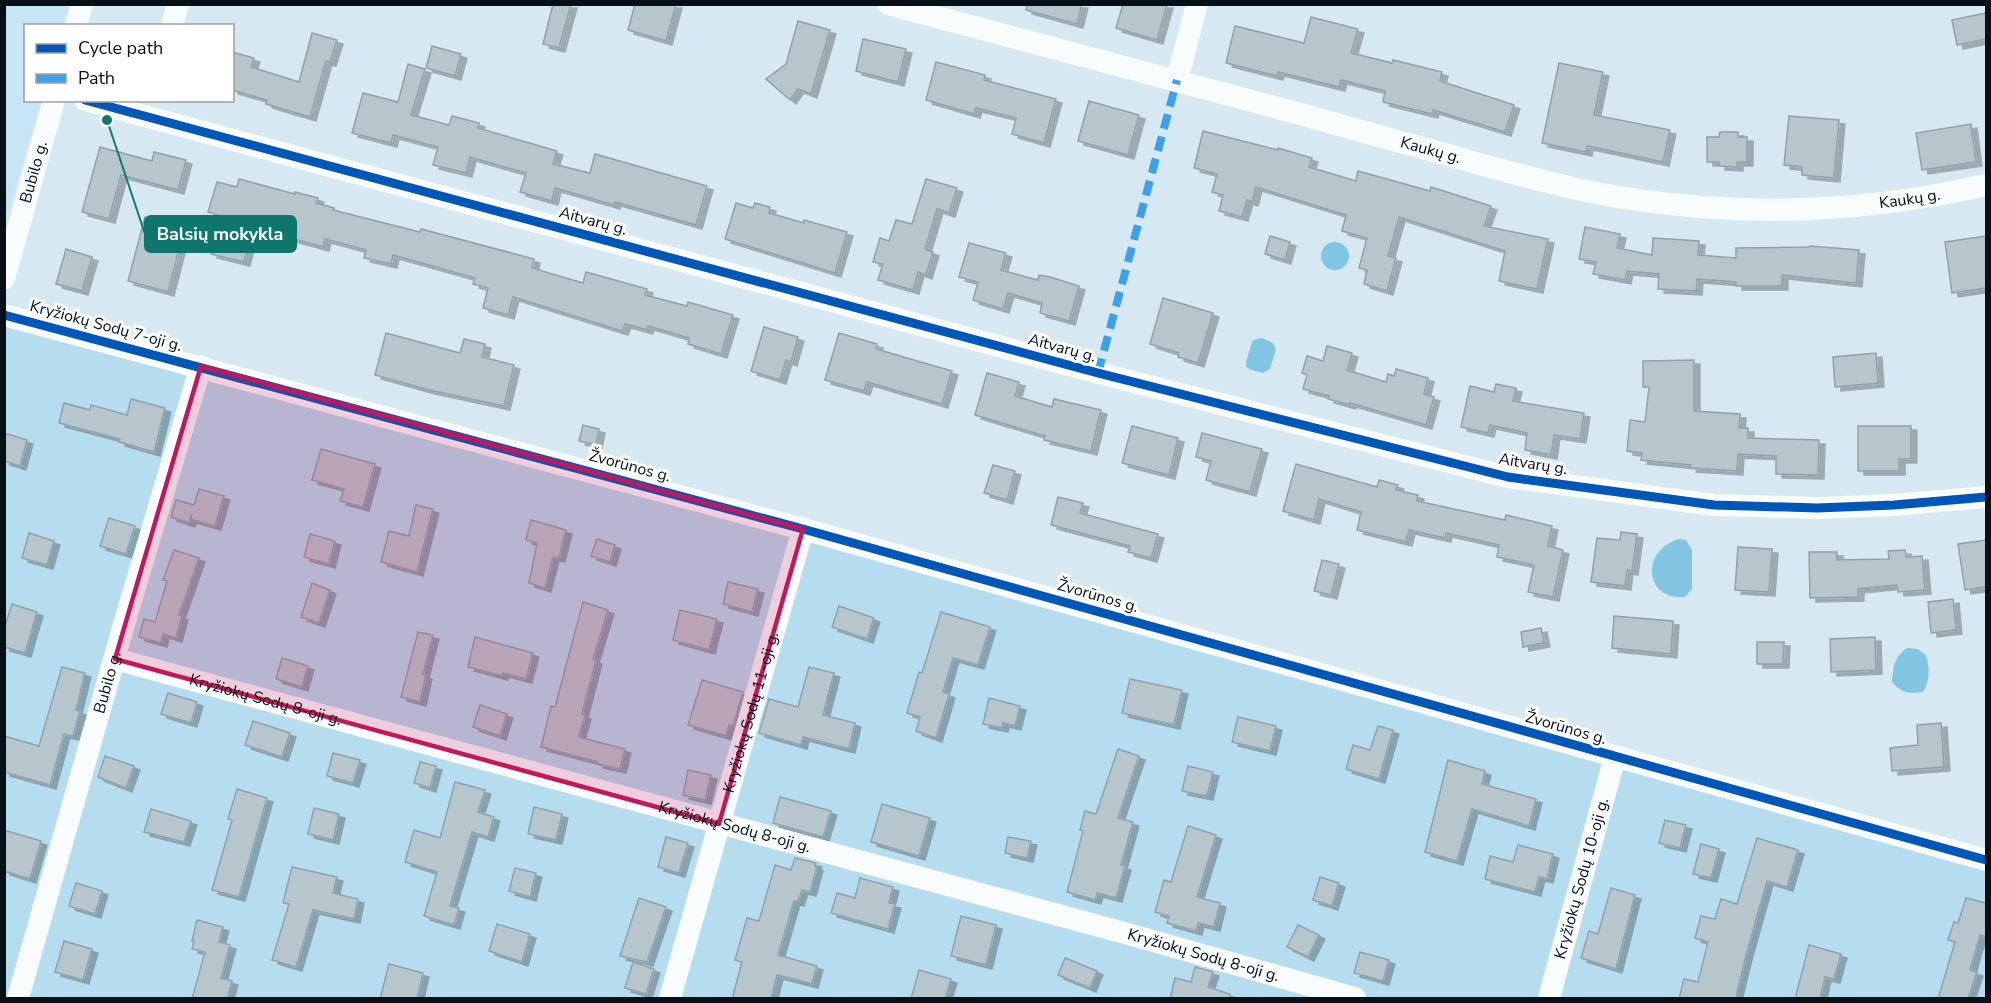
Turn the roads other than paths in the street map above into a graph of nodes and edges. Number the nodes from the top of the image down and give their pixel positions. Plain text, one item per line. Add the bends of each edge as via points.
1 (82, 4) edge
2 (888, 4) edge
3 (1197, 4) edge
4 (77, 24) edge
5 (1177, 80) junction
6 (53, 102) edge
7 (101, 102) edge
8 (149, 108) edge
9 (1986, 185) edge
10 (4, 279) edge
11 (4, 315) edge
12 (201, 366) junction
13 (1986, 497) edge
14 (803, 529) junction
15 (115, 659) junction
16 (1615, 757) junction
17 (719, 824) junction
18 (1986, 860) edge
19 (18, 999) edge
20 (670, 999) edge
21 (1355, 999) edge
22 (1549, 999) edge

1 - 4 street
2 - 5 street, Kaukų g.
3 - 5 street
5 - 9 street, Kaukų g. via 1522,176 1637,200 1780,211 1865,205
6 - 10 street, Bubilo g.
7 - 8 street
8 - 13 street, Aitvarų g. via 1098,373 1508,477 1714,505 1817,508
11 - 12 street, Kryžiokų Sodų 7-oji g.
12 - 14 street, Žvorūnos g.
12 - 15 street, Bubilo g.
14 - 16 street, Žvorūnos g.
14 - 17 street, Kryžiokų Sodų 11-oji g.
15 - 17 street, Kryžiokų Sodų 8-oji g.
15 - 19 street, Bubilo g.
16 - 18 street, Žvorūnos g.
16 - 22 street, Kryžiokų Sodų 10-oji g.
17 - 20 street, Kryžiokų Sodų 11-oji g.
17 - 21 street, Kryžiokų Sodų 8-oji g.

